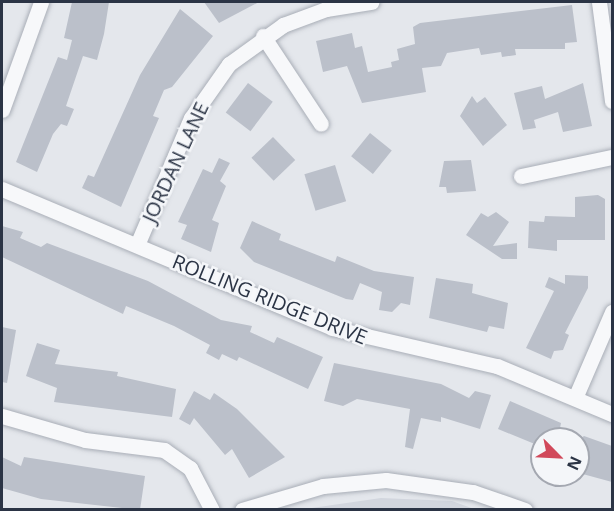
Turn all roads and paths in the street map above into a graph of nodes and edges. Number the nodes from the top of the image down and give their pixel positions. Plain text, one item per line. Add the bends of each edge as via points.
1 (41, 2) edge
2 (371, 2) edge
3 (599, 2) edge
4 (263, 36) junction
5 (612, 101) edge
6 (2, 110) edge
7 (321, 124) dead end
8 (612, 157) edge
9 (521, 176) dead end
10 (2, 189) edge
11 (137, 245) junction
12 (612, 312) edge
13 (575, 398) junction
14 (612, 414) edge
15 (2, 416) edge
16 (212, 510) edge
17 (242, 510) edge
18 (525, 510) edge

1 - 6 street
2 - 4 street, JORDAN LANE via 304,16
3 - 5 street
4 - 7 street
4 - 11 street, JORDAN LANE via 229,64 202,99
8 - 9 street
10 - 11 street, ROLLING RIDGE DRIVE
11 - 13 street, ROLLING RIDGE DRIVE via 332,328 497,366
12 - 13 street
13 - 14 street, ROLLING RIDGE DRIVE
15 - 16 street via 85,440 164,450 190,468
17 - 18 street via 323,486 386,480 473,492

